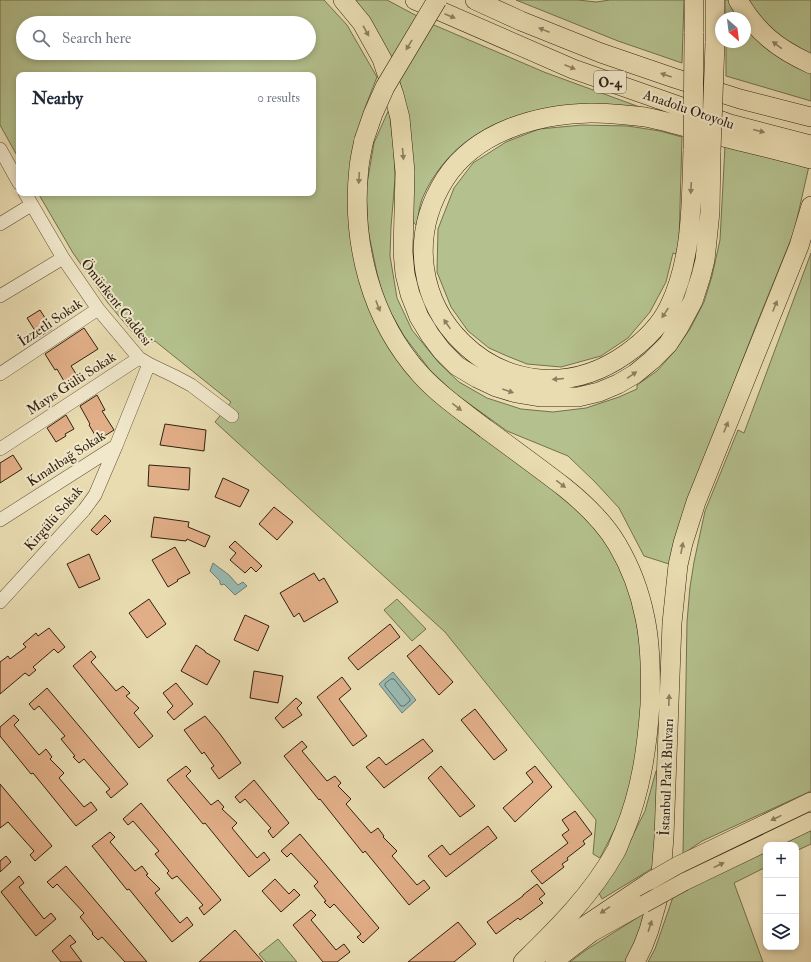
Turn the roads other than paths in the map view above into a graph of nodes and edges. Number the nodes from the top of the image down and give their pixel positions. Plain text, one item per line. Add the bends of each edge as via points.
1 (343, 0) edge
2 (415, 0) edge
3 (437, 0) edge
4 (475, 0) edge
5 (694, 0) edge
6 (715, 0) edge
7 (738, 0) edge
8 (811, 64) edge
9 (811, 117) edge
10 (811, 144) edge
11 (0, 149) edge
12 (702, 150) junction
13 (811, 159) edge
14 (16, 178) edge
15 (26, 196) edge
16 (31, 205) junction
17 (810, 212) edge
18 (0, 224) edge
19 (63, 258) junction
20 (0, 296) edge
21 (98, 309) junction
22 (144, 361) junction
23 (0, 374) edge
24 (232, 416) dead end
25 (116, 446) junction
26 (0, 448) edge
27 (0, 520) edge
28 (0, 602) edge
29 (811, 801) edge
30 (811, 821) edge
31 (523, 962) edge
32 (529, 962) edge
33 (554, 962) edge
34 (635, 962) edge

1 -> 12 highway via 362,23 382,59 400,118 405,172 403,252 410,294 430,335 442,351 457,366 496,387 540,397 578,397 618,384 635,374 668,344 693,302 705,260 710,212
2 -> 10 highway, Anadolu Otoyolu / O-4 via 572,69 730,124
3 -> 31 highway, bridge via 385,87 364,140 359,166 357,214 363,260 370,286 380,311 404,354 437,391 578,498 605,527 617,544 635,581 645,617 650,663 648,732 644,764 628,822 616,850 596,882 562,924
9 -> 4 highway, Anadolu Otoyolu / O-4 via 740,99 601,53
5 - 12 highway, bridge
6 - 12 highway, bridge via 715,43
8 -> 7 highway via 791,55 763,34
11 - 14 street
12 -> 13 highway via 688,247 677,289 668,309 652,331 619,359 573,377 541,379 519,375 502,369 466,347 444,320 435,305 425,271 423,251 427,221 440,188 460,161 490,138 507,130 527,122 552,117 592,113 617,114 647,118
15 - 16 street, Ömürkent Caddesi
16 - 18 street
16 - 19 street, Ömürkent Caddesi
34 -> 17 highway, İstanbul Park Bulvarı via 649,930 660,887 672,623 683,543 696,502 794,260
19 - 20 street
19 - 21 street, Ömürkent Caddesi
21 - 22 street, Ömürkent Caddesi
21 - 23 street, İzzetli Sokak
22 - 24 street, Ömürkent Caddesi via 191,386
22 - 25 street, Kınalıbağ Sokak
22 - 26 street, Mayıs Gülü Sokak
25 - 27 street, Kınalıbağ Sokak
25 - 28 street, Kirgülü Sokak via 96,495
29 -> 32 main road, bridge via 678,865
33 -> 30 main road, bridge via 592,933 684,882

